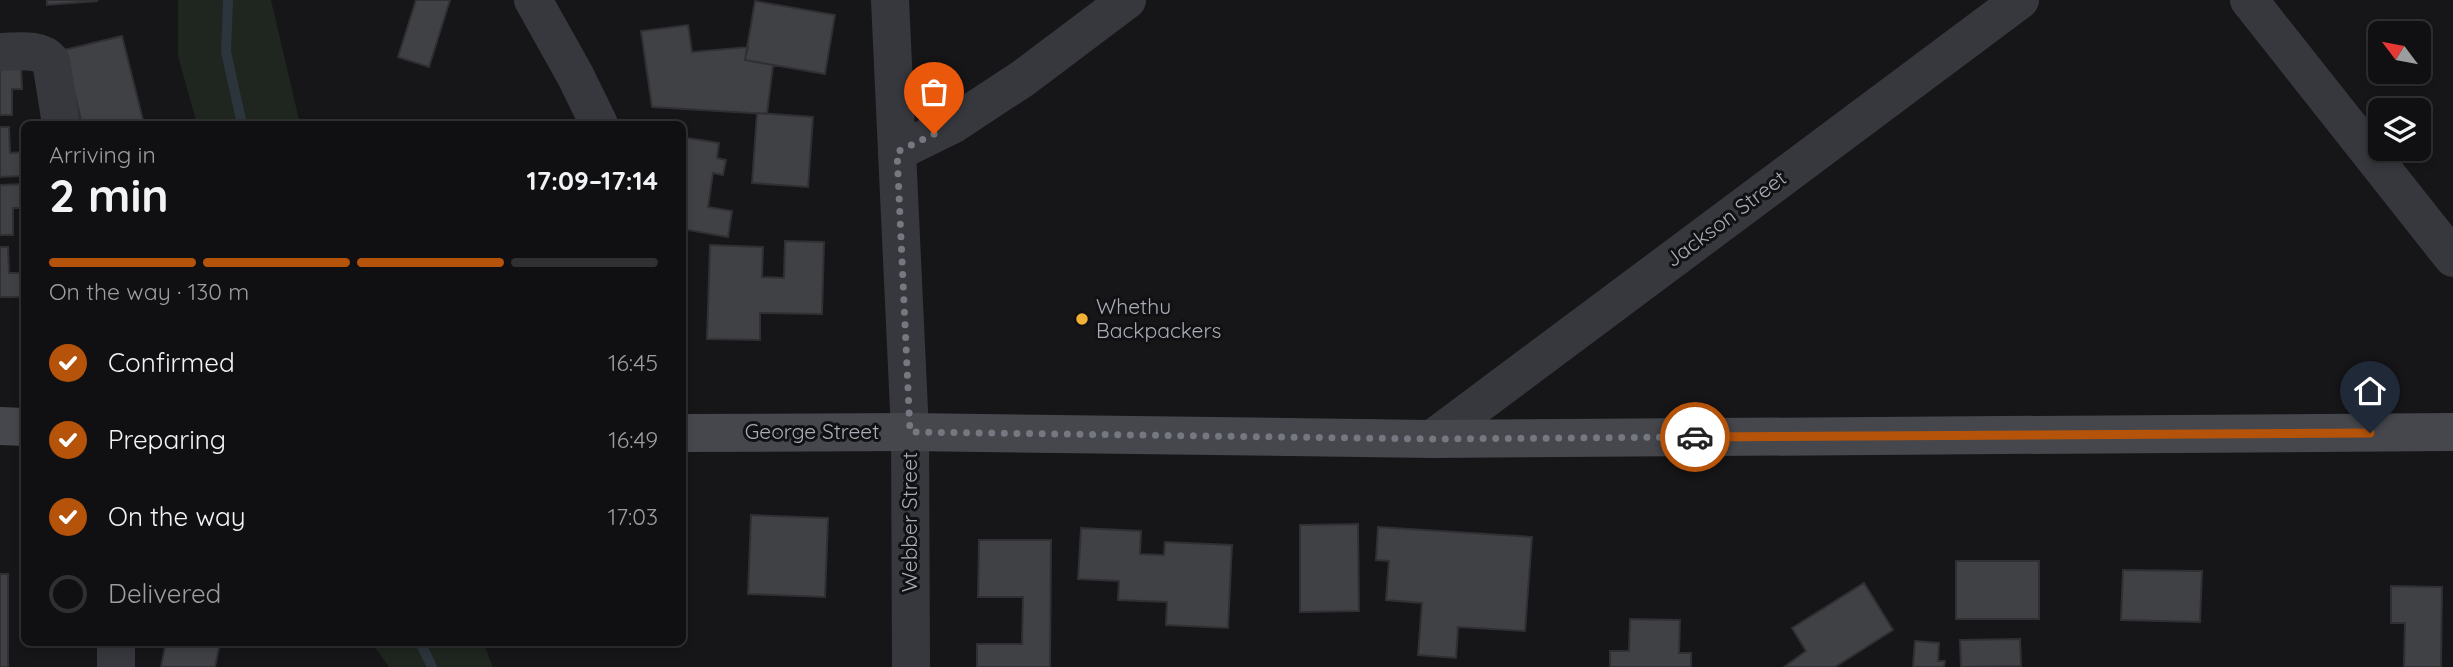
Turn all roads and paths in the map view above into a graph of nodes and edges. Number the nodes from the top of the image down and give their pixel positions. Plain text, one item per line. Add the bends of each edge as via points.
1 (533, 0) edge
2 (890, 0) edge
3 (1127, 0) edge
4 (2020, 0) edge
5 (2249, 0) edge
6 (0, 52) edge
7 (61, 121) edge
8 (598, 121) edge
9 (897, 152) junction
10 (2453, 258) edge
11 (0, 426) edge
12 (21, 427) edge
13 (910, 432) junction
14 (2453, 432) edge
15 (686, 433) edge
16 (1432, 439) junction
17 (116, 646) edge
18 (116, 667) edge
19 (911, 667) edge

1 - 8 street
2 - 9 street, Webber Street
3 - 9 street via 1022,79 952,125
4 - 16 street, Jackson Street
5 - 10 street
6 - 7 street via 46,55 51,61
9 - 13 street, Webber Street
11 - 12 main road
13 - 15 main road, George Street
13 - 16 main road, George Street
13 - 19 street, Webber Street
14 - 16 main road, George Street
17 - 18 street

